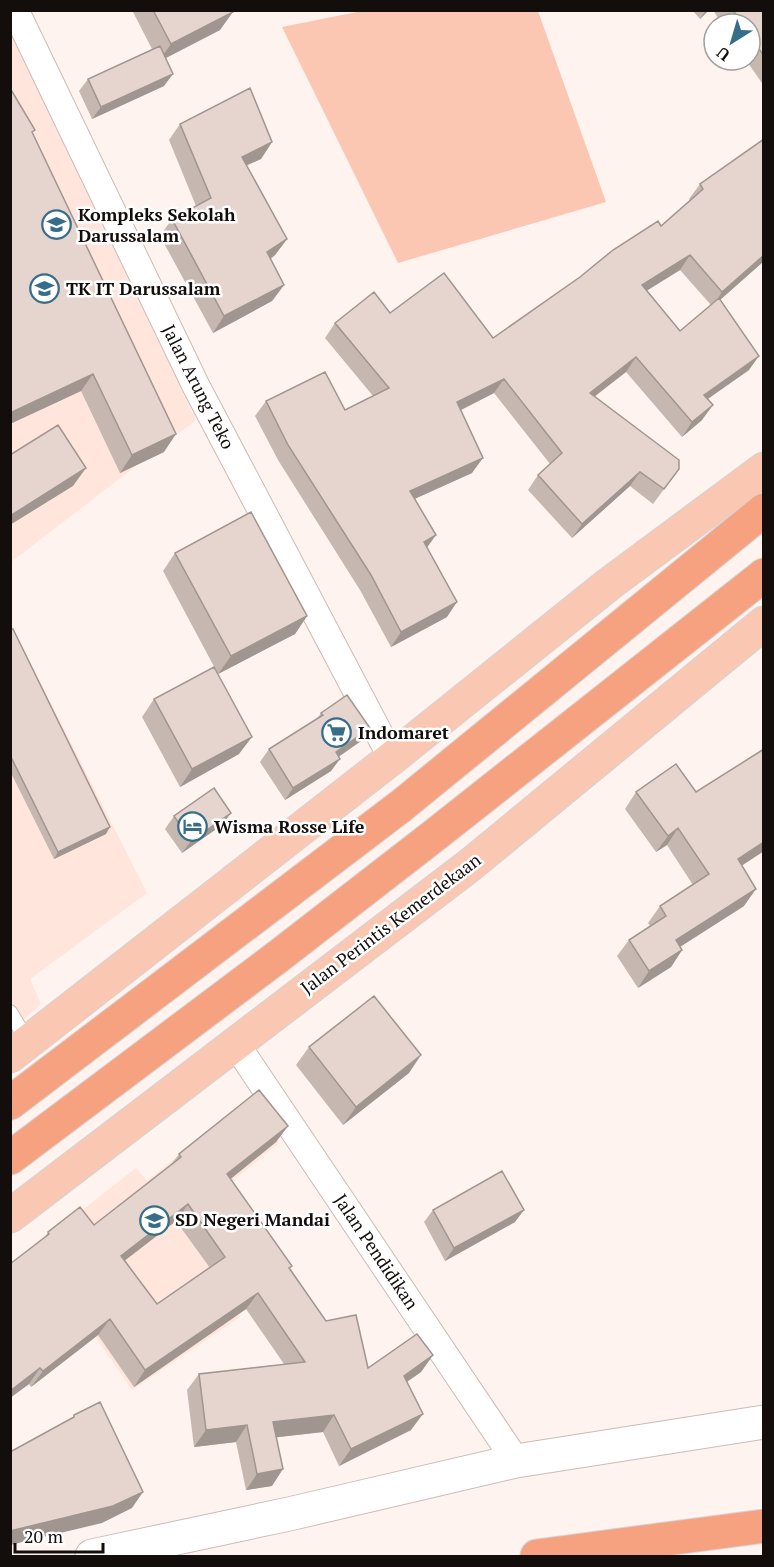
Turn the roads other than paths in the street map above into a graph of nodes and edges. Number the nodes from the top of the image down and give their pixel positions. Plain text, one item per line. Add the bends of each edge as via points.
1 (15, 10) edge
2 (764, 469) edge
3 (764, 510) edge
4 (764, 575) edge
5 (764, 623) edge
6 (392, 758) junction
7 (10, 1012) edge
8 (235, 1043) junction
9 (19, 1049) edge
10 (10, 1103) edge
11 (10, 1158) edge
12 (10, 1216) edge
13 (764, 1422) edge
14 (516, 1461) junction
15 (764, 1526) edge
16 (92, 1557) edge
17 (537, 1557) edge

1 - 6 street, Jalan Arung Teko via 196,386
2 - 6 main road via 609,584
3 - 10 highway via 401,806
4 - 11 highway via 412,853
5 - 8 main road, Jalan Perintis Kemerdekaan via 470,865
6 - 9 main road
7 - 9 lane
8 - 12 main road, Jalan Perintis Kemerdekaan
8 - 14 street, Jalan Pendidikan
13 - 14 street
14 - 16 street
15 - 17 highway

